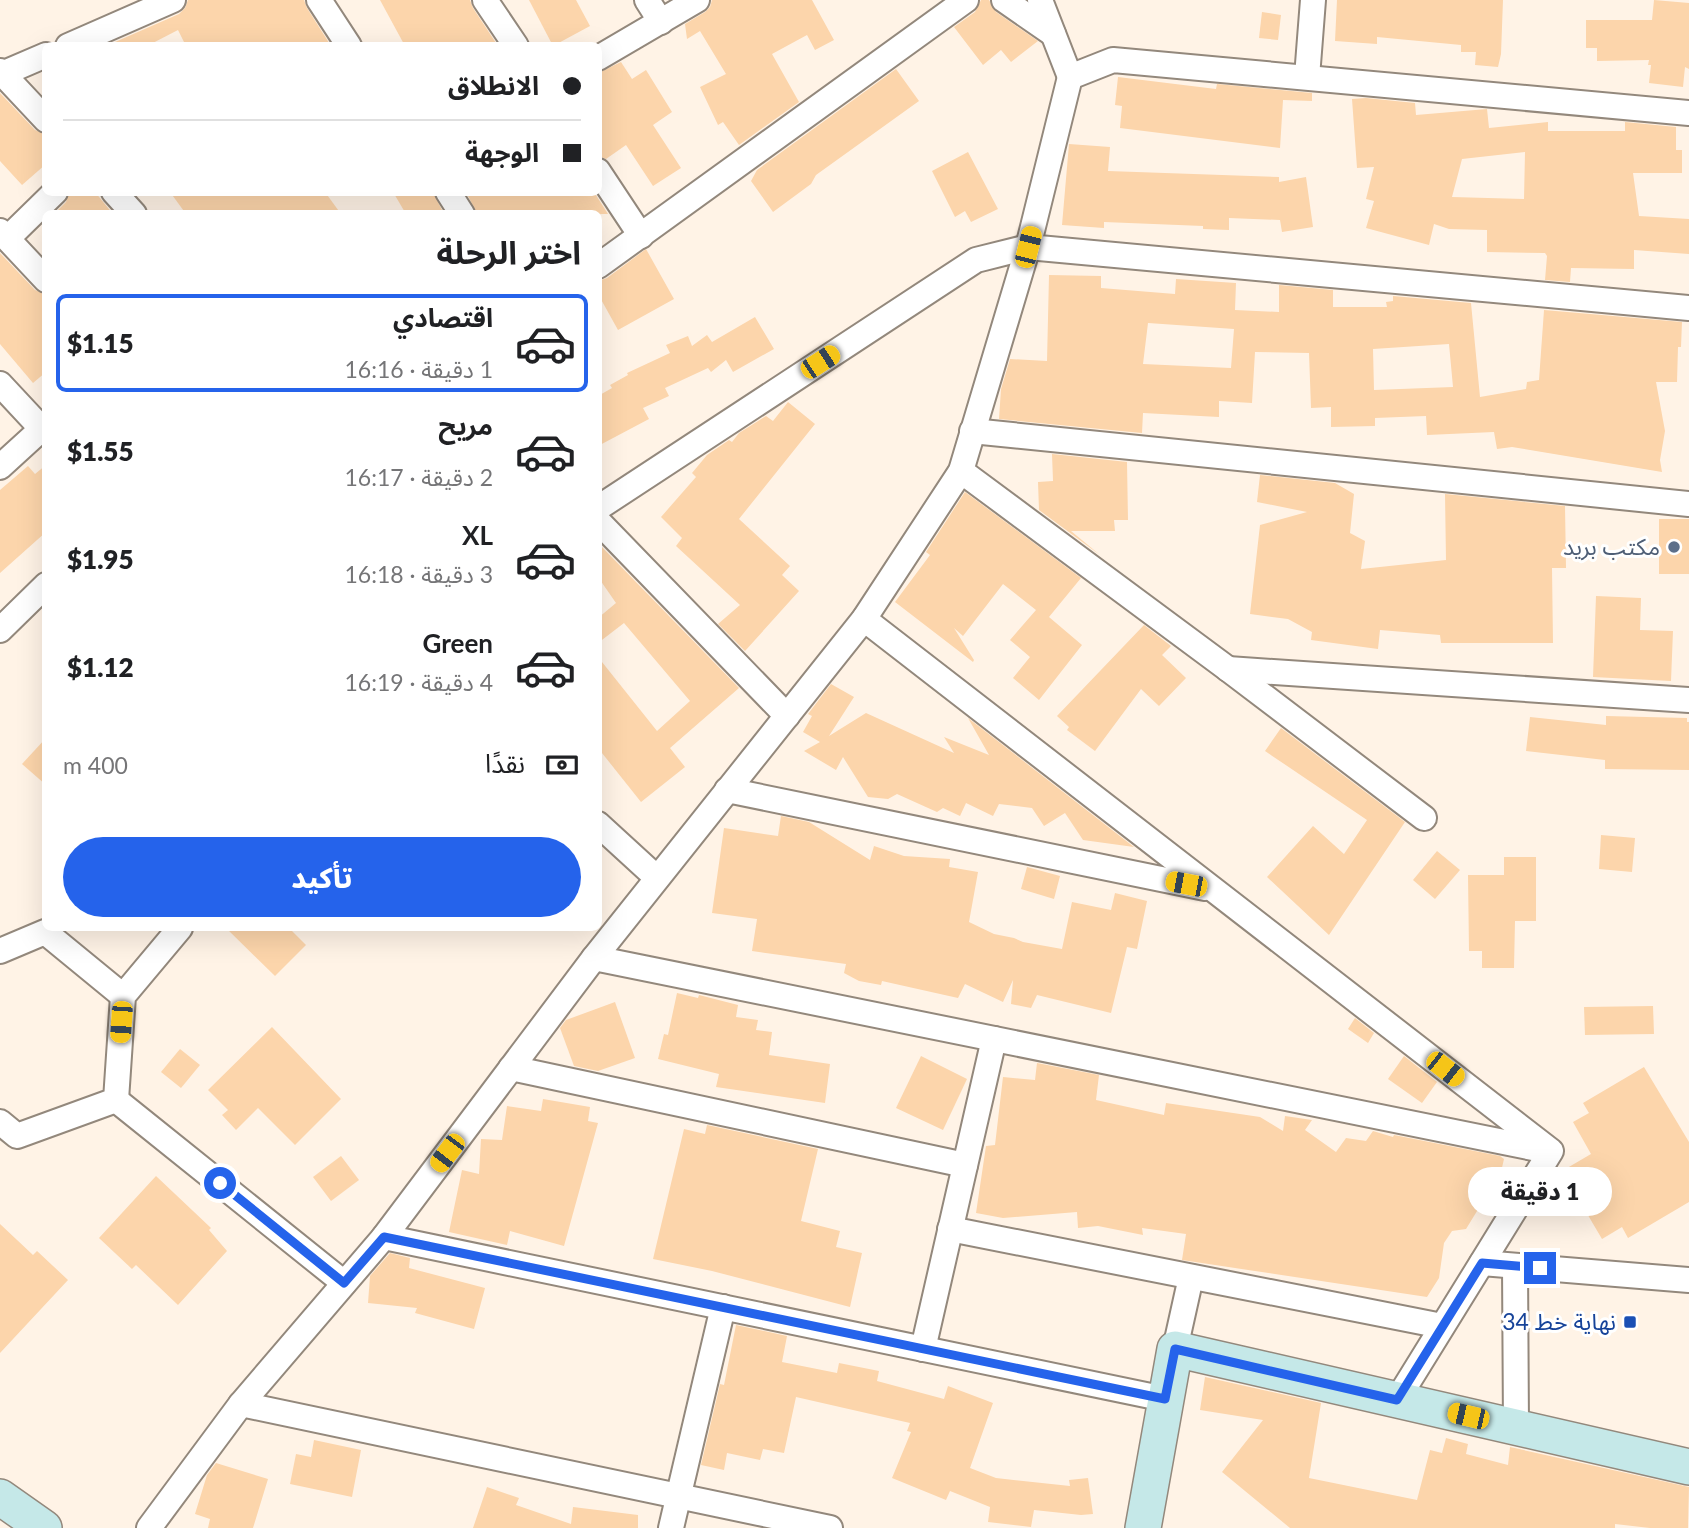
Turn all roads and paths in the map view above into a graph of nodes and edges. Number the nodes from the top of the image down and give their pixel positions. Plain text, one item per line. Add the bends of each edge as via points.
1 (173, 0) edge
2 (319, 0) edge
3 (485, 0) edge
4 (647, 0) edge
5 (697, 0) edge
6 (966, 0) edge
7 (1004, 0) edge
8 (1040, 0) edge
9 (1313, 0) edge
10 (661, 22) junction
11 (1053, 34) junction
12 (77, 42) edge
13 (346, 42) edge
14 (513, 42) edge
15 (602, 56) edge
16 (42, 57) edge
17 (1, 73) edge
18 (1070, 77) junction
19 (1307, 78) junction
20 (1689, 113) edge
21 (42, 116) edge
22 (602, 177) edge
23 (50, 196) edge
24 (4, 234) edge
25 (641, 236) junction
26 (1028, 247) junction
27 (602, 264) edge
28 (42, 276) edge
29 (1689, 308) edge
30 (0, 384) edge
31 (42, 425) edge
32 (42, 429) edge
33 (972, 432) junction
34 (0, 467) edge
35 (961, 471) junction
36 (1689, 504) edge
37 (602, 505) edge
38 (602, 525) edge
39 (42, 589) edge
40 (864, 619) junction
41 (0, 630) edge
42 (1228, 669) junction
43 (1689, 700) edge
44 (787, 716) junction
45 (727, 790) junction
46 (1424, 818) dead end
47 (602, 828) edge
48 (657, 878) junction
49 (1213, 889) junction
50 (44, 931) edge
51 (47, 931) edge
52 (177, 931) edge
53 (0, 951) edge
54 (594, 958) junction
55 (123, 996) junction
56 (993, 1039) junction
57 (511, 1069) junction
58 (116, 1100) junction
59 (0, 1122) edge
60 (1551, 1151) junction
61 (965, 1165) junction
62 (950, 1229) junction
63 (384, 1237) junction
64 (1482, 1263) junction
65 (1515, 1266) junction
66 (1191, 1277) junction
67 (1689, 1280) edge
68 (344, 1283) junction
69 (723, 1307) junction
70 (1442, 1326) junction
71 (923, 1349) junction
72 (1175, 1349) junction
73 (1165, 1399) junction
74 (1397, 1400) junction
75 (240, 1404) junction
76 (1516, 1427) junction
77 (1689, 1467) edge
78 (678, 1496) junction
79 (0, 1497) edge
80 (44, 1528) edge
81 (149, 1528) edge
82 (671, 1528) edge
83 (830, 1528) edge
84 (1143, 1528) edge

1 - 12 street
2 - 13 street
3 - 14 street
4 - 10 street
5 - 10 street
6 - 25 street
7 - 11 street
8 - 11 street
9 - 19 street
10 - 15 street
11 - 18 street
16 - 17 street
17 - 21 street
18 - 19 street via 1113,60
18 - 26 street
19 - 20 street
22 - 25 street
23 - 24 street
24 - 28 street
25 - 27 street
26 - 29 street
26 - 33 street
26 - 37 street via 976,260
30 - 31 street
32 - 34 street
33 - 35 street
33 - 36 street
35 - 40 street
35 - 42 street
38 - 44 street
39 - 41 street
40 - 44 street
40 - 49 street
42 - 43 street
42 - 46 street
44 - 45 street
45 - 48 street
45 - 49 street
47 - 48 street
48 - 54 street
49 - 60 street
50 - 53 street
51 - 55 street
52 - 55 street
54 - 56 street
54 - 57 street
55 - 58 street
56 - 60 street
56 - 61 street
57 - 61 street
57 - 63 street
58 - 59 street via 17,1136
58 - 68 street
60 - 64 street
61 - 62 street
62 - 66 street
62 - 71 street
63 - 68 street
63 - 69 street
64 - 65 street
64 - 70 street
65 - 67 street
65 - 76 street
66 - 70 street
66 - 72 street
68 - 75 street
69 - 71 street
69 - 78 street
70 - 74 street
71 - 73 street
72 - 73 street
72 - 74 street
73 - 84 street
74 - 76 street
75 - 78 street
75 - 81 street
76 - 77 street
78 - 82 street
78 - 83 street
79 - 80 street

